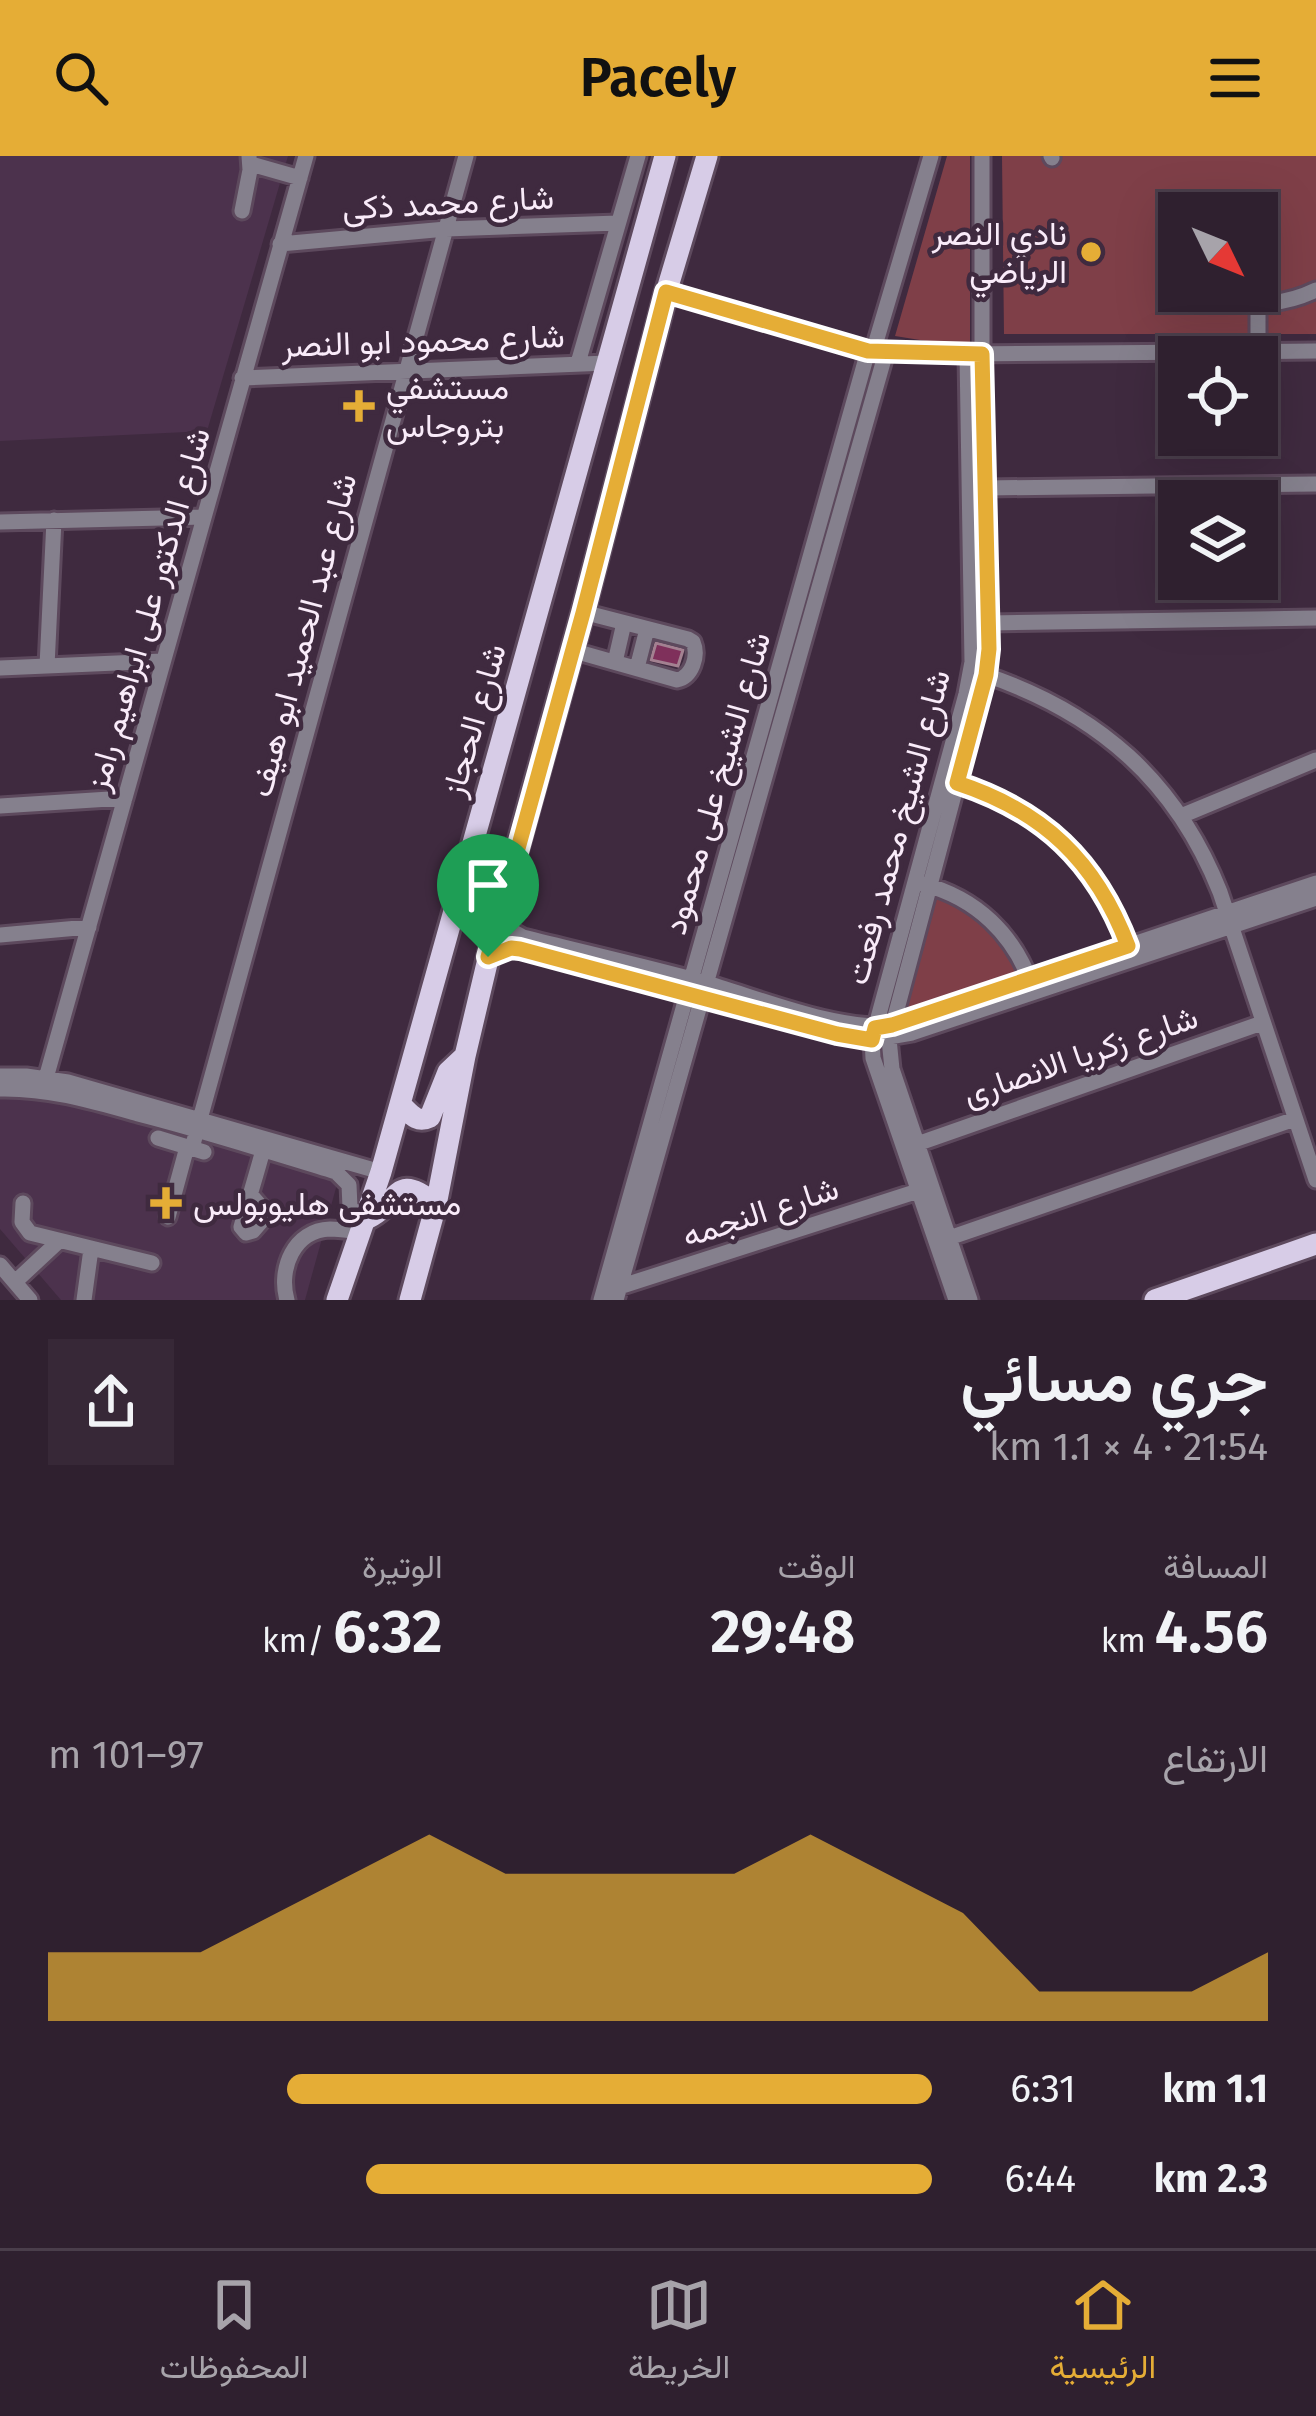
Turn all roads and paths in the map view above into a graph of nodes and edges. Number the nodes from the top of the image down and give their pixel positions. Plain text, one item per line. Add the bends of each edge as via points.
1 (306, 156) edge
2 (466, 156) edge
3 (638, 156) edge
4 (665, 156) edge
5 (706, 156) edge
6 (931, 156) edge
7 (982, 156) edge
8 (250, 160) edge
9 (300, 178) junction
10 (242, 211) dead end
11 (618, 223) junction
12 (446, 229) junction
13 (280, 244) junction
14 (1316, 290) edge
15 (666, 292) junction
16 (1278, 303) edge
17 (1316, 351) edge
18 (876, 352) junction
19 (1278, 352) edge
20 (1158, 353) edge
21 (975, 354) junction
22 (578, 363) junction
23 (607, 363) junction
24 (405, 370) junction
25 (242, 378) junction
26 (1316, 484) edge
27 (986, 488) junction
28 (204, 517) junction
29 (54, 520) junction
30 (0, 522) edge
31 (583, 613) junction
32 (1316, 618) edge
33 (625, 623) junction
34 (989, 623) junction
35 (647, 629) junction
36 (571, 650) junction
37 (164, 661) junction
38 (615, 662) junction
39 (46, 666) junction
40 (0, 668) edge
41 (637, 668) junction
42 (986, 675) junction
43 (1316, 760) edge
44 (950, 781) junction
45 (125, 798) junction
46 (0, 806) edge
47 (1180, 815) junction
48 (1316, 883) edge
49 (922, 884) junction
50 (1316, 898) edge
51 (498, 917) junction
52 (1228, 920) junction
53 (88, 928) junction
54 (0, 935) edge
55 (1130, 953) junction
56 (488, 957) junction
57 (1031, 986) junction
58 (697, 988) junction
59 (1262, 1023) junction
60 (882, 1033) junction
61 (465, 1056) junction
62 (0, 1076) edge
63 (46, 1078) junction
64 (0, 1089) edge
65 (400, 1104) junction
66 (1294, 1120) junction
67 (199, 1124) junction
68 (158, 1138) dead end
69 (917, 1144) junction
70 (194, 1149) junction
71 (263, 1150) junction
72 (381, 1172) junction
73 (1316, 1180) edge
74 (919, 1191) junction
75 (250, 1194) dead end
76 (22, 1203) dead end
77 (436, 1205) junction
78 (168, 1217) dead end
79 (361, 1226) junction
80 (950, 1238) junction
81 (58, 1241) junction
82 (1316, 1244) edge
83 (92, 1249) junction
84 (152, 1262) dead end
85 (0, 1265) edge
86 (15, 1282) junction
87 (618, 1294) edge
88 (30, 1300) edge
89 (84, 1300) edge
90 (287, 1300) edge
91 (338, 1300) edge
92 (410, 1300) edge
93 (601, 1300) edge
94 (956, 1300) edge
95 (970, 1300) edge
96 (1155, 1300) edge

1 - 9 street, شارع الدكتور على ابراهيم رامز
2 - 12 street, شارع عبد الحميد ابو هيف
3 - 11 street
4 - 23 main road, شارع الحجاز
5 - 15 main road
6 - 18 street, شارع الشيخ على محمود
7 - 21 street
8 - 9 street
8 - 10 street
9 - 13 street, شارع الدكتور على ابراهيم رامز
11 - 12 street, شارع محمد ذكى
11 - 22 street
12 - 13 street, شارع محمد ذكى
12 - 24 street, شارع عبد الحميد ابو هيف
13 - 25 street, شارع الدكتور على ابراهيم رامز
14 - 16 street
15 - 18 street
15 - 31 main road
17 - 19 street
18 - 21 street
18 - 58 street, شارع الشيخ على محمود
20 - 21 street
21 - 27 street, شارع الشيخ محمد رفعت
21 - 44 street, شارع الشيخ محمد رفعت via 974,646
22 - 23 street, شارع محمود ابو النصر
22 - 24 street, شارع محمود ابو النصر
23 - 65 main road, شارع الحجاز
24 - 25 street, شارع محمود ابو النصر
24 - 67 street, شارع عبد الحميد ابو هيف
25 - 28 street, شارع الدكتور على ابراهيم رامز
26 - 27 street
27 - 34 street, شارع الشيخ محمد رفعت
28 - 29 street
28 - 37 street, شارع الدكتور على ابراهيم رامز
29 - 30 street
29 - 39 street
31 - 33 street
31 - 36 main road
32 - 34 street
33 - 35 street
33 - 38 street
34 - 42 street, شارع الشيخ محمد رفعت
35 - 41 street
35 - 41 street via 688,639 696,653 682,680
36 - 38 street
36 - 51 main road
37 - 39 street
37 - 45 street, شارع الدكتور على ابراهيم رامز
38 - 41 street
39 - 40 street
42 - 44 street, شارع الشيخ محمد رفعت
42 - 47 street via 1051,700 1110,738
43 - 47 street
44 - 49 street, شارع الشيخ محمد رفعت
44 - 55 street via 1008,802 1063,842 1106,896
45 - 46 street
45 - 53 street, شارع الدكتور على ابراهيم رامز
47 - 52 street
48 - 52 street
49 - 57 street via 983,913 1011,943
49 - 60 street, شارع الشيخ محمد رفعت
50 - 52 street
51 - 56 main road
51 - 58 street via 523,937
52 - 55 street
52 - 59 street
53 - 54 street
53 - 63 street, شارع الدكتور على ابراهيم رامز
55 - 57 street
56 - 58 street via 520,949
56 - 61 main road
57 - 60 street
58 - 60 street
58 - 87 street, شارع الشيخ على محمود
58 - 93 street, شارع الشيخ على محمود
59 - 66 street
59 - 69 street, شارع زكريا الانصارى
60 - 69 street, شارع الشيخ محمد رفعت
60 - 74 street, شارع الشيخ محمد رفعت via 873,1058
61 - 65 main road via 448,1072 430,1117 416,1119
61 - 77 main road
62 - 63 street
63 - 67 street
64 - 67 street
65 - 72 main road, شارع الحجاز
66 - 73 street
66 - 80 street
67 - 70 street, شارع عبد الحميد ابو هيف
67 - 71 street
67 - 72 street
68 - 70 street
69 - 80 street, شارع الشيخ محمد رفعت
70 - 78 street, شارع عبد الحميد ابو هيف
71 - 75 street
71 - 79 street via 340,1174
72 - 79 main road, شارع الحجاز
74 - 87 street, شارع النجمه
74 - 94 street, شارع الشيخ محمد رفعت
76 - 81 street via 30,1233
77 - 79 main road via 406,1189
77 - 92 main road
79 - 90 street via 327,1228 300,1242 285,1267
79 - 91 main road, شارع الحجاز
80 - 95 street, شارع الشيخ محمد رفعت
81 - 83 street
81 - 86 street
82 - 96 main road
83 - 84 street
83 - 89 street
85 - 86 street
86 - 88 street

